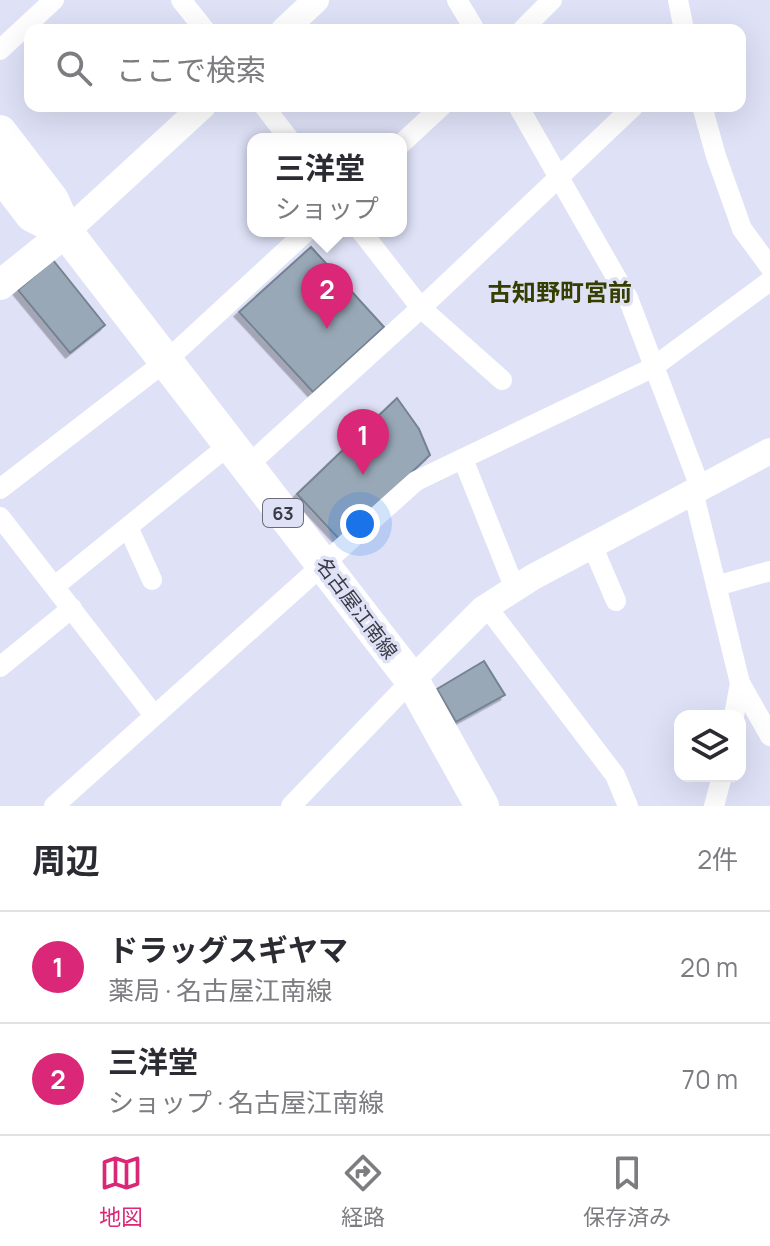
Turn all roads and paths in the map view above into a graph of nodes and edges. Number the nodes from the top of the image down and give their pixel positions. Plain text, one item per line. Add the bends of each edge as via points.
1 (54, 0) edge
2 (181, 0) edge
3 (316, 0) edge
4 (457, 0) edge
5 (552, 0) edge
6 (678, 0) edge
7 (28, 24) edge
8 (200, 24) edge
9 (290, 24) edge
10 (471, 24) edge
11 (528, 24) edge
12 (683, 24) edge
13 (24, 28) edge
14 (0, 50) edge
15 (196, 112) edge
16 (269, 112) edge
17 (436, 112) edge
18 (521, 112) edge
19 (628, 112) edge
20 (704, 112) edge
21 (0, 132) edge
22 (284, 133) edge
23 (407, 138) edge
24 (0, 173) edge
25 (558, 177) junction
26 (66, 232) junction
27 (300, 237) edge
28 (366, 237) edge
29 (770, 267) edge
30 (770, 281) edge
31 (0, 285) edge
32 (421, 308) junction
33 (166, 361) junction
34 (652, 368) junction
35 (502, 380) dead end
36 (770, 451) edge
37 (238, 456) junction
38 (463, 459) junction
39 (0, 489) edge
40 (696, 489) junction
41 (0, 517) edge
42 (128, 527) junction
43 (592, 545) junction
44 (322, 563) junction
45 (770, 571) edge
46 (152, 580) dead end
47 (55, 586) junction
48 (716, 586) junction
49 (515, 589) junction
50 (616, 601) dead end
51 (487, 607) junction
52 (72, 608) junction
53 (0, 667) edge
54 (412, 680) junction
55 (740, 683) junction
56 (735, 710) edge
57 (153, 714) junction
58 (770, 736) edge
59 (720, 782) edge
60 (54, 806) edge
61 (291, 806) edge
62 (482, 806) edge
63 (628, 806) edge
64 (714, 806) edge

1 - 7 street
2 - 8 street
3 - 9 street
4 - 10 street
5 - 11 street
6 - 12 street
13 - 14 street
15 - 26 street
16 - 22 street
17 - 23 street
18 - 25 street
19 - 25 street
20 - 29 street via 742,229
21 - 26 main road, 名古屋江南線 / 63 via 52,200
24 - 26 main road, 名古屋江南線 / 63 via 32,215
25 - 32 street
25 - 34 street via 628,298
26 - 31 main road
26 - 33 main road, 名古屋江南線 / 63
27 - 33 street
28 - 32 street
30 - 34 street
32 - 35 street
32 - 37 street
33 - 37 main road, 名古屋江南線 / 63
33 - 39 street
34 - 38 street
34 - 40 street
36 - 40 street
37 - 42 street
37 - 44 main road, 名古屋江南線 / 63
38 - 44 street via 416,481
38 - 49 street
40 - 43 street
40 - 48 street
41 - 47 street
42 - 46 street
42 - 47 street
43 - 49 street
43 - 50 street
44 - 54 main road, 名古屋江南線 / 63
44 - 57 street
45 - 48 street
47 - 52 street
48 - 55 street
49 - 51 street
51 - 54 street
51 - 63 street via 615,775
52 - 53 street
52 - 57 street
54 - 61 street
54 - 62 main road, 名古屋江南線 / 63
55 - 56 street
55 - 58 street
57 - 60 street
59 - 64 street

